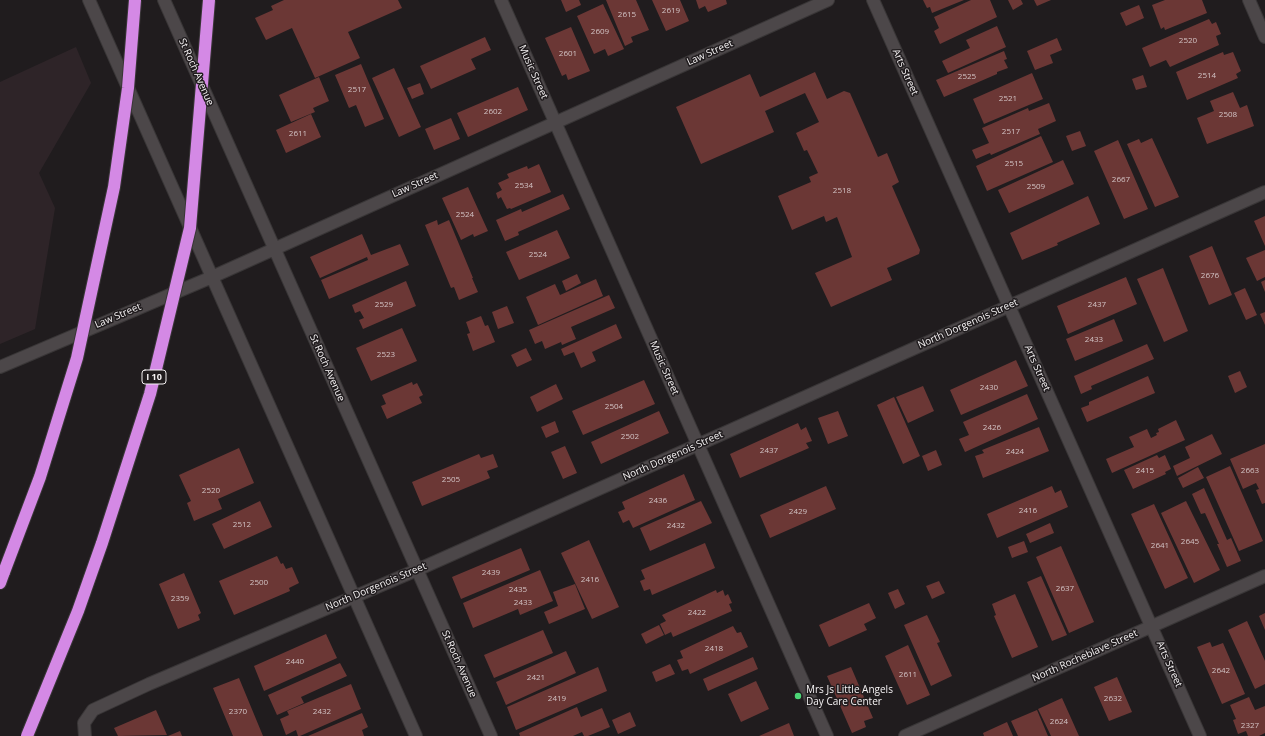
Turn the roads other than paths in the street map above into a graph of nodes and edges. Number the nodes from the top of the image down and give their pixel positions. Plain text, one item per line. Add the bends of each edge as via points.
1 (89, 0) edge
2 (134, 0) edge
3 (164, 0) edge
4 (209, 0) edge
5 (501, 0) edge
6 (828, 0) edge
7 (873, 0) edge
8 (1249, 0) edge
9 (1265, 37) edge
10 (556, 122) junction
11 (1265, 192) edge
12 (274, 248) junction
13 (212, 276) junction
14 (1009, 306) junction
15 (0, 367) edge
16 (698, 444) junction
17 (417, 570) junction
18 (1265, 576) edge
19 (1, 578) edge
20 (354, 597) junction
21 (1152, 626) junction
22 (27, 736) edge
23 (85, 736) edge
24 (416, 736) edge
25 (491, 736) edge
26 (827, 736) edge
27 (905, 736) edge
28 (1200, 736) edge

1 - 13 street
2 - 19 highway, bridge via 128,88 114,187 77,358 40,477
3 - 12 street, St Roch Avenue
4 - 22 highway, I 10, bridge via 190,228 152,386 78,611
5 - 10 street, Music Street
6 - 10 street, Law Street
7 - 14 street, Arts Street
8 - 9 street
10 - 12 street, Law Street
10 - 16 street, Music Street
11 - 14 street, North Dorgenois Street
12 - 13 street, Law Street
12 - 17 street, St Roch Avenue
13 - 15 street, Law Street
13 - 20 street
14 - 16 street, North Dorgenois Street
14 - 21 street, Arts Street
16 - 17 street, North Dorgenois Street
16 - 26 street, Music Street
17 - 20 street, North Dorgenois Street
17 - 25 street, St Roch Avenue
18 - 21 street, North Rocheblave Street
20 - 23 street, North Dorgenois Street via 93,710 84,723
20 - 24 street
21 - 27 street, North Rocheblave Street
21 - 28 street, Arts Street

